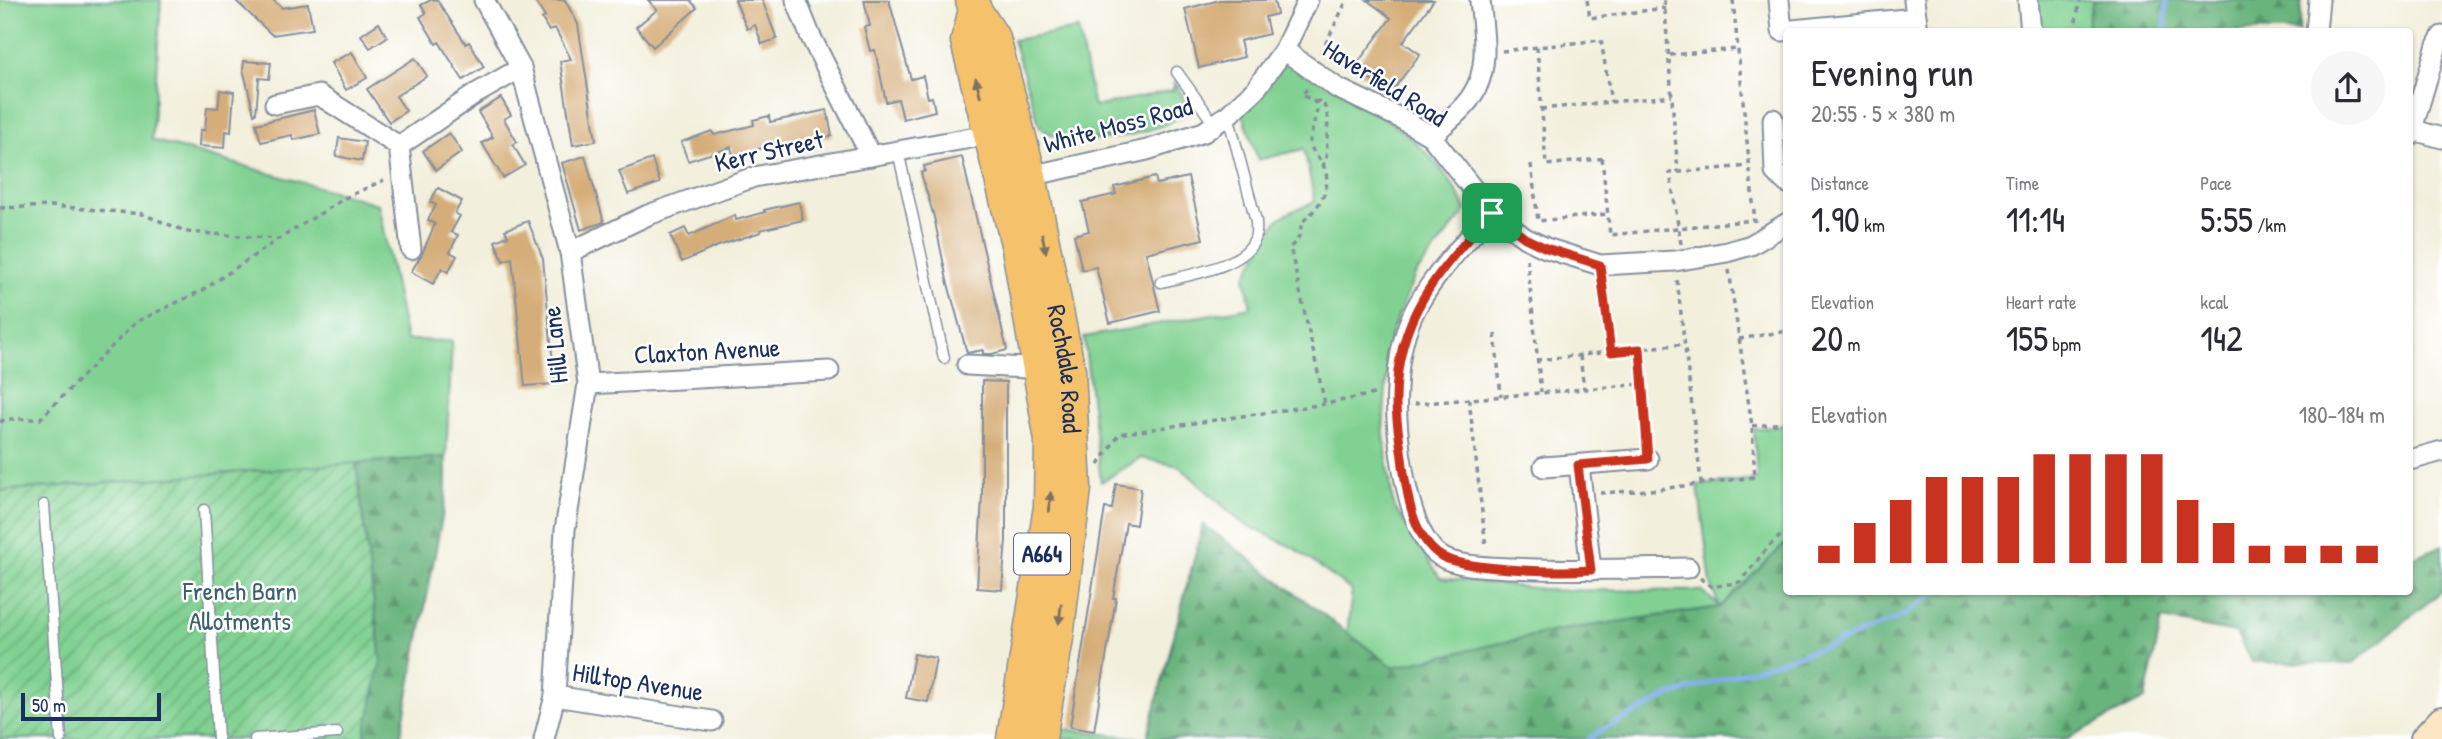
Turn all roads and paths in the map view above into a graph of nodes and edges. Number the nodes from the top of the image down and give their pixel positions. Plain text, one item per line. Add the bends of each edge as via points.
1 (484, 0) edge
2 (796, 0) edge
3 (1308, 0) edge
4 (1347, 0) edge
5 (1480, 0) edge
6 (1587, 0) edge
7 (1664, 0) edge
8 (1733, 0) edge
9 (1779, 0) edge
10 (2028, 0) edge
11 (2080, 0) edge
12 (2319, 0) edge
13 (973, 5) edge
14 (1664, 8) junction
15 (1916, 16) edge
16 (1809, 28) edge
17 (2031, 28) edge
18 (2075, 28) edge
19 (2316, 28) edge
20 (1783, 31) edge
21 (2442, 36) edge
22 (1537, 47) junction
23 (1738, 49) junction
24 (1284, 50) junction
25 (1485, 53) junction
26 (1669, 55) junction
27 (521, 68) junction
28 (1177, 72) dead end
29 (1315, 72) junction
30 (1672, 96) junction
31 (1611, 102) junction
32 (1315, 103) junction
33 (275, 104) dead end
34 (1541, 109) junction
35 (1773, 119) dead end
36 (1222, 120) junction
37 (2413, 121) edge
38 (1004, 131) junction
39 (2413, 132) edge
40 (1431, 136) junction
41 (2442, 138) edge
42 (399, 146) junction
43 (898, 151) junction
44 (871, 156) junction
45 (1531, 164) dead end
46 (1322, 165) junction
47 (1748, 166) junction
48 (402, 172) junction
49 (1678, 173) junction
50 (1783, 179) edge
51 (1016, 180) junction
52 (0, 208) edge
53 (1492, 213) junction
54 (1608, 214) junction
55 (1754, 220) junction
56 (1783, 226) edge
57 (1678, 228) junction
58 (1767, 237) junction
59 (1525, 238) junction
60 (279, 239) junction
61 (411, 249) dead end
62 (570, 252) junction
63 (1727, 252) junction
64 (1679, 260) junction
65 (1600, 265) junction
66 (1161, 282) dead end
67 (1783, 332) edge
68 (1496, 334) dead end
69 (1739, 338) junction
70 (1684, 344) junction
71 (1640, 349) junction
72 (1611, 352) junction
73 (1580, 356) junction
74 (944, 358) dead end
75 (1536, 360) junction
76 (967, 365) dead end
77 (1053, 368) junction
78 (829, 371) dead end
79 (588, 384) junction
80 (1642, 384) junction
81 (1584, 389) junction
82 (1541, 392) junction
83 (1502, 396) junction
84 (1396, 397) junction
85 (1469, 399) junction
86 (1325, 404) junction
87 (0, 422) edge
88 (1783, 423) edge
89 (1752, 426) junction
90 (2442, 451) edge
91 (2413, 458) edge
92 (1648, 459) junction
93 (1578, 465) junction
94 (1544, 467) dead end
95 (1701, 482) junction
96 (1085, 488) junction
97 (1651, 490) junction
98 (1600, 493) dead end
99 (44, 505) dead end
100 (205, 510) dead end
101 (1783, 534) edge
102 (1488, 567) junction
103 (1688, 568) joint
104 (1591, 570) junction
105 (555, 696) junction
106 (712, 721) dead end
107 (2442, 721) edge
108 (337, 733) dead end
109 (61, 739) edge
110 (218, 739) edge
111 (256, 739) edge
112 (544, 739) edge
113 (1013, 739) edge
114 (1040, 739) edge
115 (2425, 739) edge

1 - 27 street, Hill Lane
2 - 44 street
3 - 24 street, White Moss Road
4 - 29 path
5 - 25 street
6 - 14 path via 1590,18
7 - 14 path
8 - 23 path
9 - 20 street
10 - 17 street
11 - 18 path
12 - 19 street
13 - 38 main road, Rochdale Road via 967,41
14 - 26 path
15 - 16 street
21 - 37 street
22 - 25 path
22 - 31 path via 1601,40
22 - 34 path
23 - 26 path
23 - 47 path
24 - 29 street, Haverfield Road
24 - 36 street, White Moss Road via 1255,90
25 - 40 street via 1482,76 1471,99
26 - 30 path
27 - 42 street
27 - 62 street, Hill Lane
28 - 36 lane
29 - 32 path via 1303,95
29 - 40 street, Haverfield Road
30 - 31 path
30 - 49 path
31 - 34 path
32 - 46 path via 1309,145
32 - 46 path via 1324,104 1328,118
33 - 42 street via 320,95
34 - 54 path via 1546,165 1605,158
35 - 50 street via 1775,172
36 - 51 street, White Moss Road via 1203,132 1147,150
36 - 66 lane via 1256,221 1255,238 1245,254 1226,264
38 - 43 street, Kerr Street
38 - 51 main road, Rochdale Road
39 - 41 street
40 - 53 street, Haverfield Road
42 - 48 street
43 - 44 street, Kerr Street
43 - 74 lane
44 - 62 street, Kerr Street via 754,177 648,215
45 - 54 path via 1538,221
46 - 86 path via 1327,187 1290,247
47 - 49 path
47 - 55 path
48 - 60 path via 347,197
48 - 61 street
49 - 57 path via 1670,173
51 - 77 main road, Rochdale Road / A664 via 1018,248
52 - 60 path via 52,206 142,214 188,233
53 - 59 street, Haverfield Road
53 - 84 street via 1449,258 1415,310 1401,350
54 - 57 path via 1610,235
55 - 57 path
55 - 58 path
56 - 58 street, Haverfield Road
57 - 64 path
58 - 63 street, Haverfield Road
59 - 65 street, Haverfield Road
59 - 75 path
60 - 87 path via 203,290 136,322 40,419
62 - 79 street, Hill Lane
63 - 64 street, Haverfield Road
63 - 69 path
64 - 65 street, Haverfield Road
64 - 70 path
65 - 72 path
67 - 69 path
68 - 83 path
69 - 89 path
70 - 71 path
70 - 95 path
71 - 72 path
71 - 80 path
72 - 73 path
73 - 75 path
73 - 81 path
75 - 82 path
76 - 77 street
77 - 96 main road, Rochdale Road
113 -> 77 main road, Rochdale Road / A664 via 1050,507
78 - 79 street, Claxton Avenue
79 - 105 street, Hill Lane via 565,530
80 - 81 path
80 - 92 path
81 - 82 path
82 - 83 path
83 - 85 path
84 - 85 path
84 - 86 path
84 - 102 street via 1406,486 1422,535 1448,560
85 - 102 path
86 - 96 path via 1119,434
88 - 89 path
89 - 95 path via 1755,477
90 - 91 street
92 - 93 street
92 - 97 path
93 - 94 street
93 - 104 street
95 - 97 path
96 -> 114 main road, Rochdale Road
97 - 98 path
99 - 109 lane
100 - 110 lane
101 - 103 path via 1740,582 1712,587
102 - 104 street
103 - 104 street
105 - 106 street, Hilltop Avenue
105 - 112 street, Hill Lane
107 - 115 street
108 - 111 lane

